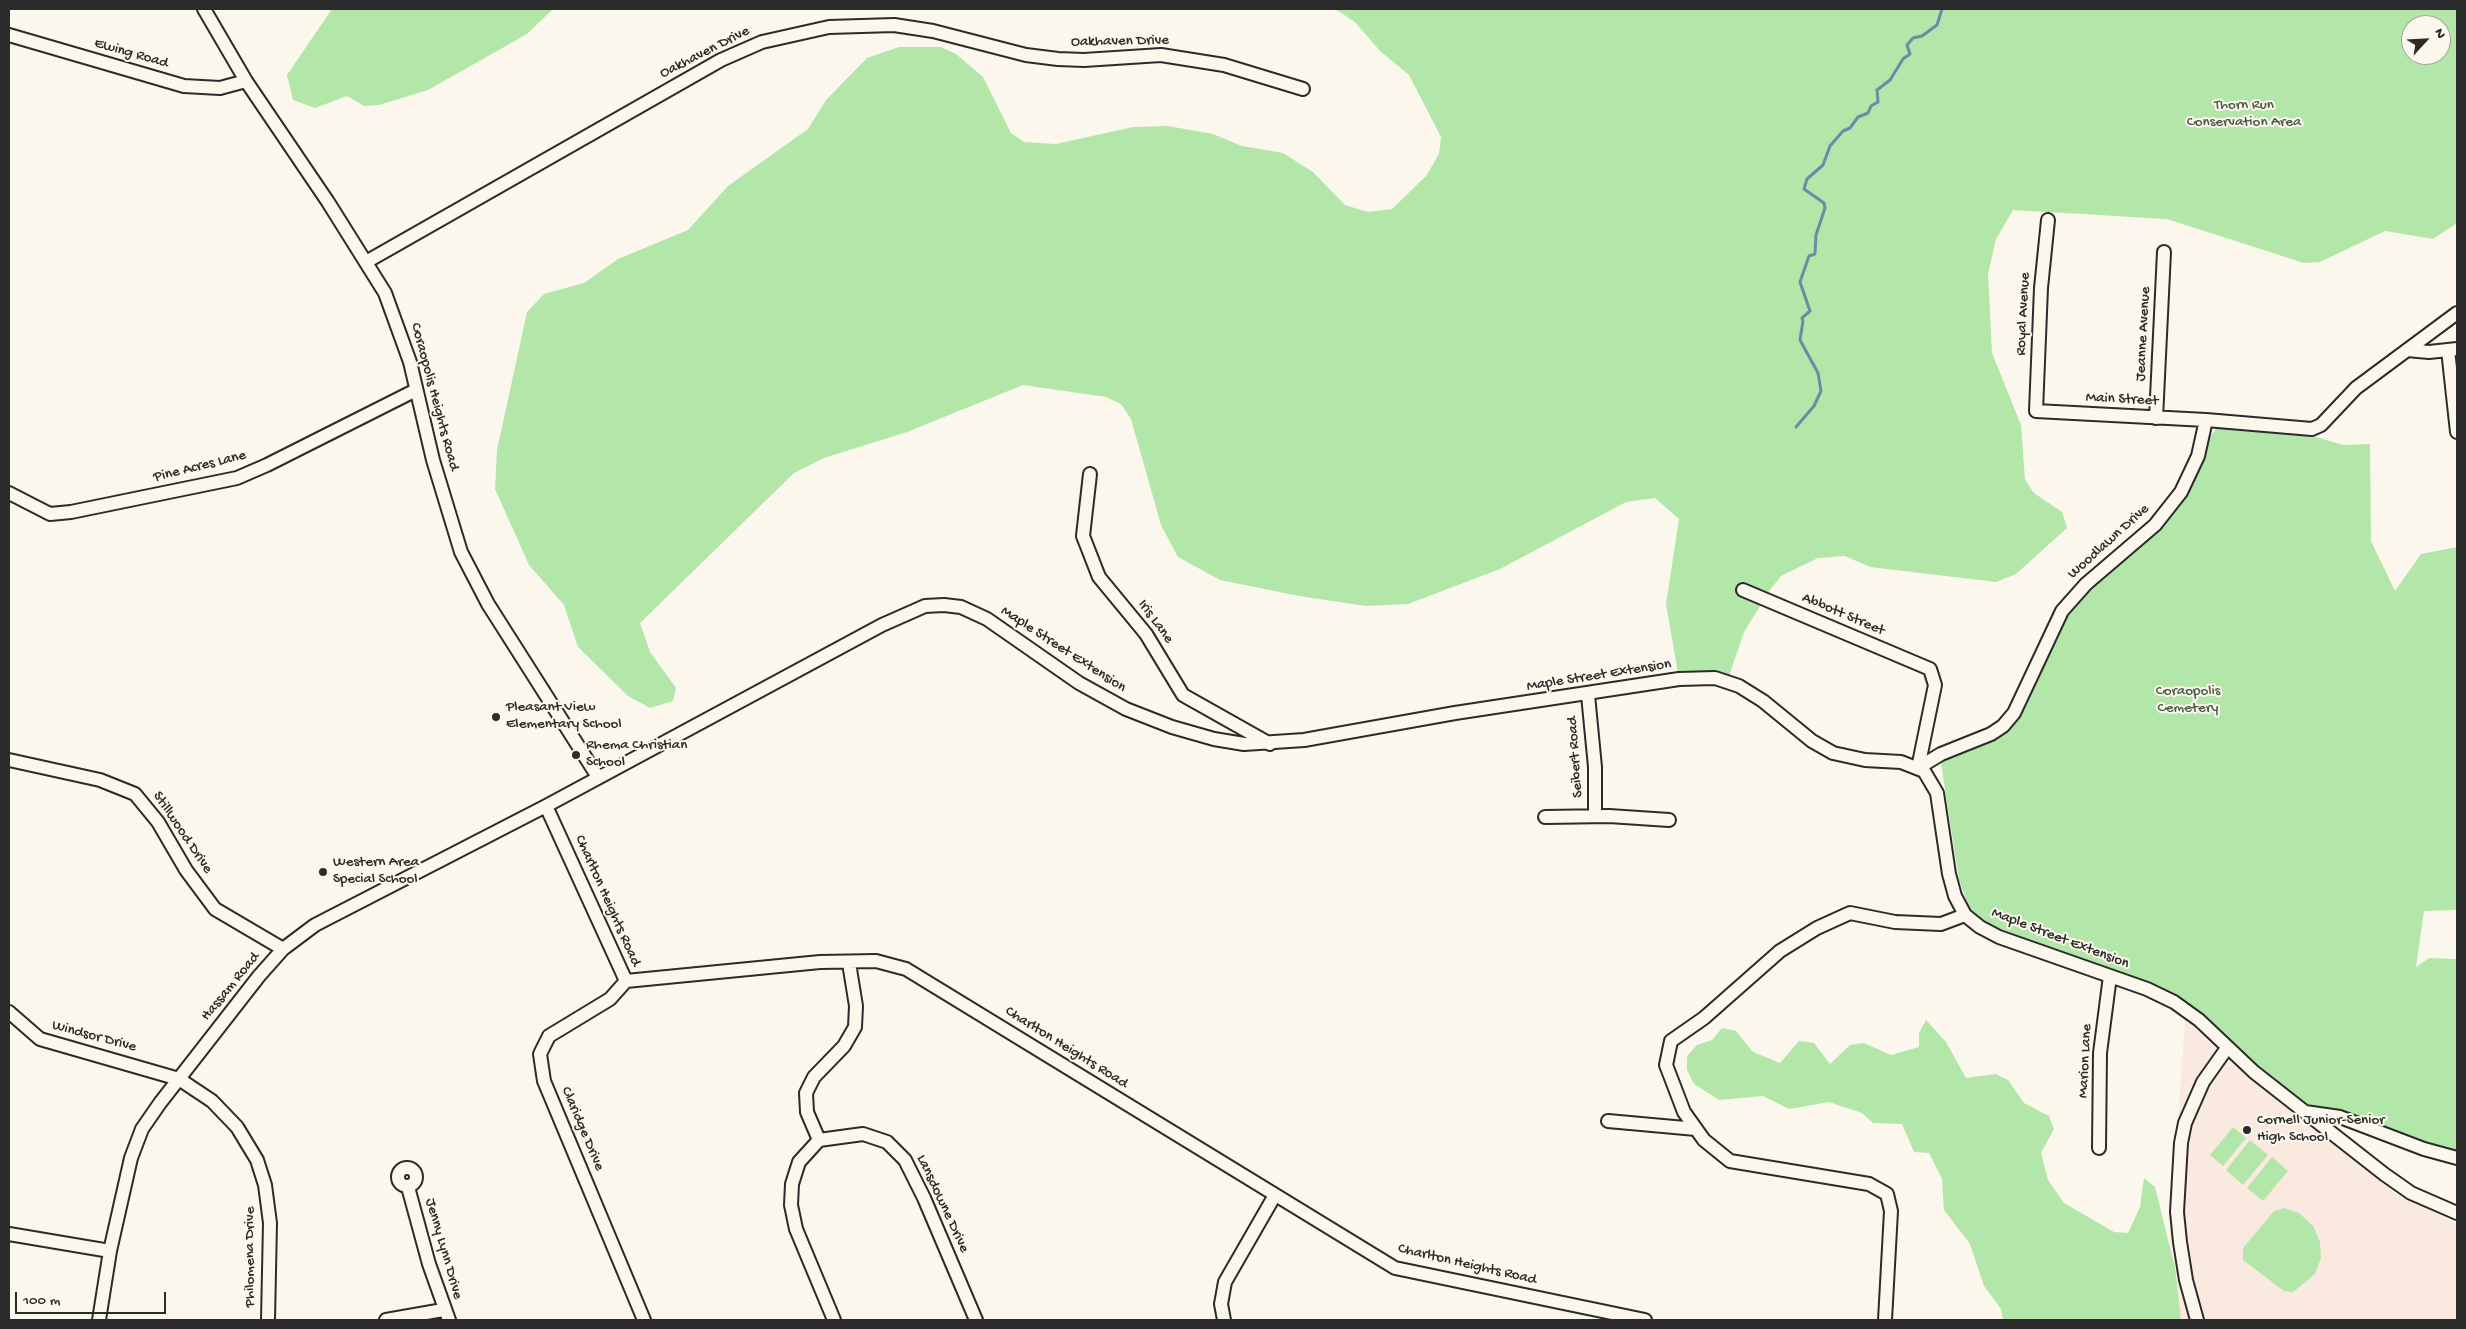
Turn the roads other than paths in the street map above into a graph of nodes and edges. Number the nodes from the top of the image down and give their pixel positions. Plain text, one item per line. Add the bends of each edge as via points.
1 (204, 9) edge
2 (9, 36) edge
3 (246, 81) junction
4 (1303, 89) dead end
5 (2048, 220) dead end
6 (2164, 252) dead end
7 (366, 262) junction
8 (2457, 313) edge
9 (2453, 349) edge
10 (2407, 350) junction
11 (416, 390) junction
12 (2036, 411) joint
13 (2156, 418) junction
14 (2206, 420) junction
15 (2457, 432) edge
16 (1090, 474) dead end
17 (9, 493) edge
18 (1743, 590) dead end
19 (1588, 695) junction
20 (1270, 744) junction
21 (9, 760) edge
22 (1918, 768) junction
23 (598, 777) junction
24 (546, 806) junction
25 (1595, 816) junction
26 (1545, 818) dead end
27 (1669, 820) dead end
28 (1965, 915) junction
29 (283, 949) junction
30 (849, 963) junction
31 (2110, 976) junction
32 (626, 981) junction
33 (9, 1012) edge
34 (2228, 1048) junction
35 (180, 1079) junction
36 (2305, 1112) junction
37 (1608, 1122) dead end
38 (1696, 1129) junction
39 (819, 1140) junction
40 (2099, 1148) dead end
41 (2457, 1158) edge
42 (408, 1187) dead end
43 (1276, 1195) junction
44 (2457, 1213) edge
45 (9, 1234) edge
46 (110, 1251) junction
47 (446, 1315) edge
48 (100, 1320) edge
49 (268, 1320) edge
50 (386, 1320) edge
51 (644, 1320) edge
52 (834, 1320) edge
53 (976, 1320) edge
54 (1224, 1320) edge
55 (1645, 1320) edge
56 (1885, 1320) edge
57 (2197, 1320) edge

1 - 3 street, Coraopolis Heights Road
2 - 3 street, Ewing Road via 184,86 220,88
3 - 7 street, Coraopolis Heights Road
4 - 7 street, Oakhaven Drive via 1224,65 1161,55 1058,59 1026,55 933,31 861,24 829,27 762,42 721,60
5 - 12 street, Royal Avenue via 2041,288
6 - 13 street, Jeanne Avenue
7 - 11 street, Coraopolis Heights Road via 385,293 399,328
8 - 10 street
9 - 10 street
9 - 15 street
10 - 14 street via 2356,388 2322,425 2312,429
11 - 17 street, Pine Acres Lane via 237,478 50,514
11 - 23 street, Coraopolis Heights Road via 461,552 488,604
12 - 13 street, Main Street
13 - 14 street, Main Street
14 - 22 street, Woodlawn Drive via 2198,456 2181,492 2155,525 2086,584 2062,611 2014,713 1992,734 1941,754
16 - 20 street, Iris Lane via 1083,536 1099,577 1146,634 1183,695
18 - 22 street, Abbott Street via 1930,669 1935,685
19 - 20 street, Maple Street Extension via 1454,713
19 - 22 street, Maple Street Extension via 1679,679 1715,678 1752,693 1812,741 1833,753 1865,760 1901,762
19 - 25 street, Seibert Road via 1595,768
20 - 23 street, Maple Street Extension via 1229,743 1143,717 1079,683 987,619 961,607 944,605 925,606 907,612
21 - 29 street, Stillwood Drive via 100,780 135,794 158,822 186,870 215,909
22 - 28 street, Maple Street Extension via 1929,777 1937,793 1949,874
23 - 24 street, Maple Street Extension
24 - 29 street, Hassam Road via 315,925
24 - 32 street, Charlton Heights Road
25 - 26 street, Seibert Road
25 - 27 street, Seibert Road
28 - 31 street, Maple Street Extension via 1994,934
28 - 38 street via 1941,924 1895,922 1850,913 1817,928 1780,951 1704,1018 1671,1041 1666,1065 1684,1112
29 - 35 street, Hassam Road
30 - 32 street, Charlton Heights Road via 820,962
30 - 39 street via 856,1006 855,1027 844,1046 814,1078 806,1092 807,1112
30 - 43 street, Charlton Heights Road via 876,961 906,969
31 - 34 street, Maple Street Extension via 2184,1008
31 - 40 street, Marion Lane via 2100,1053
32 - 51 street, Claridge Drive via 610,999 549,1036 540,1054 544,1081
33 - 35 street, Windsor Drive via 40,1040
34 - 36 street, Maple Street Extension
34 - 57 street via 2203,1082 2180,1143 2177,1212 2186,1280
35 - 46 street, Hassam Road via 142,1129 131,1158
35 - 49 street, Philomena Drive via 212,1101 237,1127 257,1160 265,1185 270,1223
36 - 41 street via 2340,1117
36 - 44 street, Maple Street Extension via 2411,1193
37 - 38 street
38 - 56 street via 1704,1140 1730,1161 1869,1184 1887,1194 1891,1211
39 - 52 street via 799,1162 792,1184 791,1205 796,1228
39 - 53 street, Lansdowne Drive via 863,1134 886,1142 905,1160
42 - 47 street, Jenny Lynn Drive
43 - 54 street via 1224,1282 1221,1304
43 - 55 street, Charlton Heights Road via 1395,1268
45 - 46 street
46 - 48 street, Hassam Road
47 - 50 street

